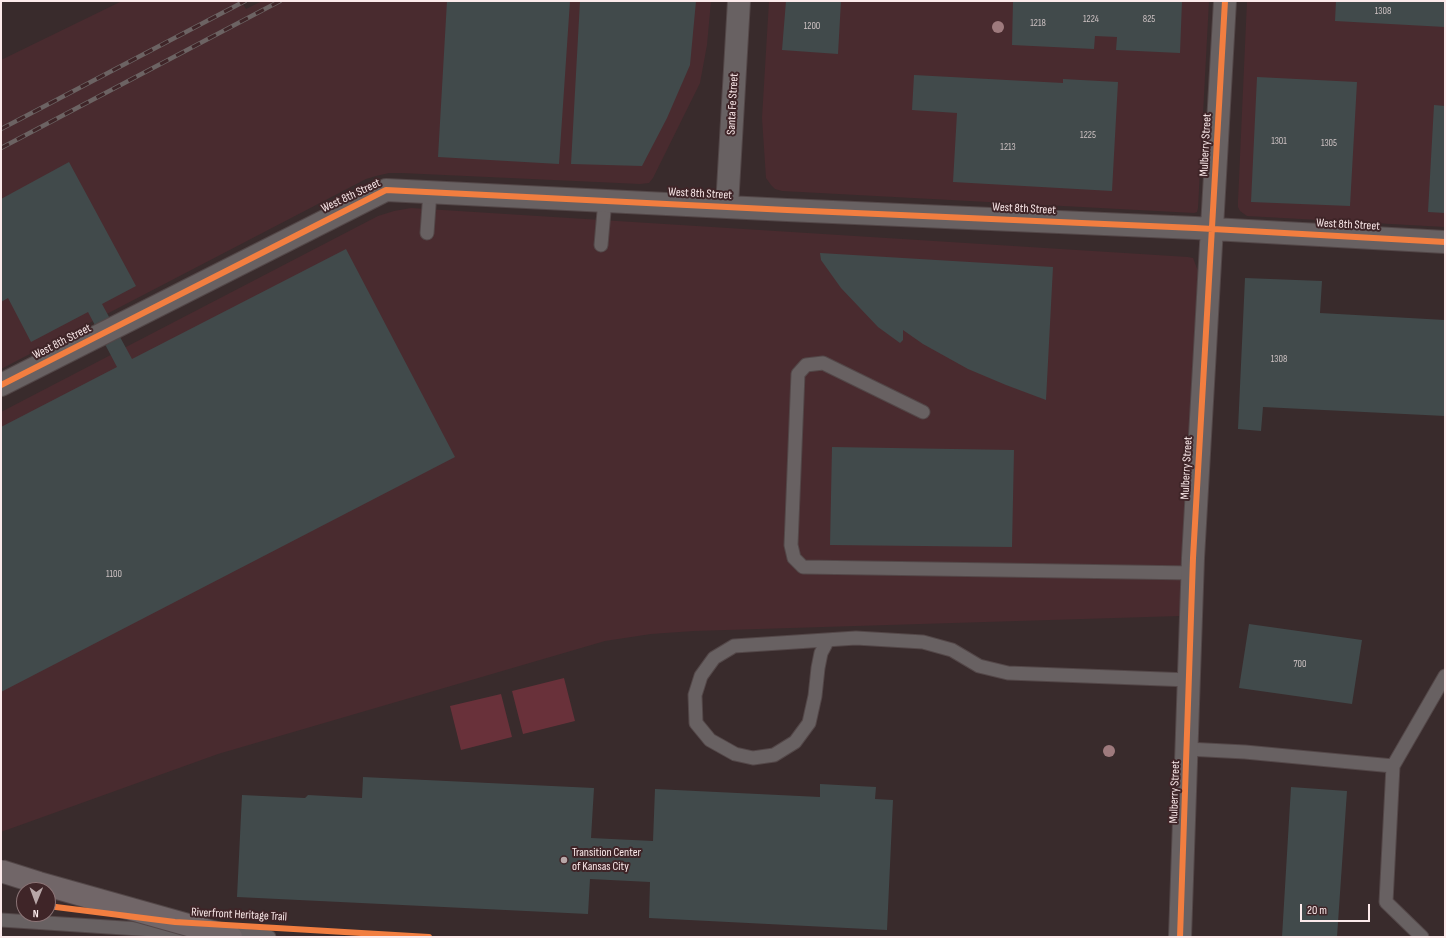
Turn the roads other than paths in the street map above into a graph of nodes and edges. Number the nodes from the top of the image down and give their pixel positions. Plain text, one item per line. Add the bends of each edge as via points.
1 (739, 1) edge
2 (1225, 1) edge
3 (430, 192) junction
4 (605, 200) junction
5 (727, 206) junction
6 (1212, 229) junction
7 (427, 233) dead end
8 (1445, 242) edge
9 (601, 245) dead end
10 (1, 385) edge
11 (923, 412) dead end
12 (1192, 573) junction
13 (828, 640) junction
14 (1445, 676) edge
15 (1189, 680) junction
16 (1187, 749) junction
17 (1393, 766) junction
18 (1, 871) edge
19 (1, 920) edge
20 (231, 937) edge
21 (269, 937) edge
22 (1180, 937) edge
23 (1422, 937) edge

1 - 5 street, Santa Fe Street
2 - 6 street, Mulberry Street
3 - 4 street, West 8th Street
3 - 7 lane
3 - 10 street, West 8th Street via 386,190
4 - 5 street, West 8th Street
4 - 9 lane
5 - 6 street, West 8th Street
6 - 8 street, West 8th Street
6 - 12 street, Mulberry Street
11 - 12 lane via 823,363 806,365 798,374 791,546 794,558 802,567
12 - 15 street, Mulberry Street
13 - 13 lane via 734,646 714,658 701,676 695,695 696,724 710,740 735,754 753,758 774,755 795,742 809,723 821,653
13 - 15 lane via 856,638 923,642 952,650 979,666 1008,673
14 - 17 lane
15 - 16 street, Mulberry Street
16 - 17 lane
16 - 22 street, Mulberry Street
17 - 23 lane via 1386,902
18 - 20 highway, bridge via 39,884
19 - 21 lane

